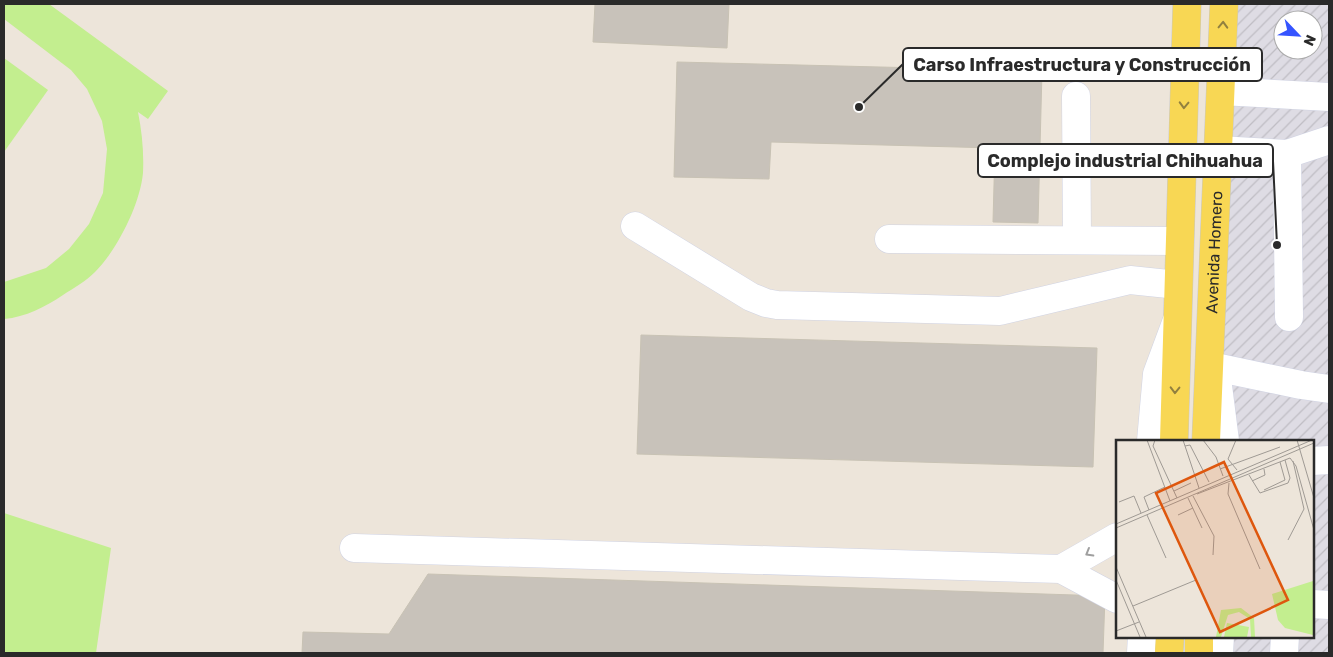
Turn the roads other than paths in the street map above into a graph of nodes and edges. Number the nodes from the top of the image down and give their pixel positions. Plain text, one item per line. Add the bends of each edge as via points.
1 (1187, 4) edge
2 (1224, 4) edge
3 (1221, 91) junction
4 (1076, 96) dead end
5 (1329, 97) edge
6 (1329, 140) edge
7 (1218, 150) junction
8 (1287, 154) junction
9 (635, 226) dead end
10 (888, 239) dead end
11 (1077, 240) junction
12 (1179, 241) junction
13 (1178, 285) junction
14 (1289, 317) dead end
15 (1177, 320) junction
16 (1210, 331) junction
17 (1215, 367) junction
18 (1329, 389) edge
19 (1151, 440) edge
20 (1174, 440) edge
21 (1206, 440) edge
22 (1224, 440) edge
23 (1329, 460) edge
24 (1313, 461) edge
25 (1116, 538) edge
26 (354, 548) dead end
27 (1062, 569) junction
28 (1116, 598) edge
29 (1313, 604) edge
30 (1329, 605) edge
31 (1142, 637) edge
32 (1170, 637) edge
33 (1199, 637) edge
34 (1220, 637) edge
35 (1285, 637) edge
36 (1141, 653) edge
37 (1169, 653) edge
38 (1199, 653) edge
39 (1219, 653) edge
40 (1284, 653) edge

1 -> 12 main road, Avenida Homero
3 -> 2 main road, Avenida Homero
3 - 5 lane
3 - 7 main road, Avenida Homero
4 - 11 lane
6 - 8 lane
7 - 8 lane
7 - 16 main road, Avenida Homero
8 - 14 lane
9 - 13 lane via 751,297 777,305 1000,311 1130,280
10 - 11 lane
11 - 12 lane
12 - 13 main road, Avenida Homero
13 - 15 main road, Avenida Homero
15 - 19 lane via 1157,374
15 -> 20 main road, Avenida Homero
16 - 17 lane
16 - 21 main road, Avenida Homero
17 - 18 lane
17 - 22 lane
23 - 24 lane
25 -> 27 lane
26 - 27 lane
27 - 28 lane
29 - 30 lane
31 - 36 lane
32 - 37 main road
33 - 38 main road
34 - 39 lane
35 - 40 lane

